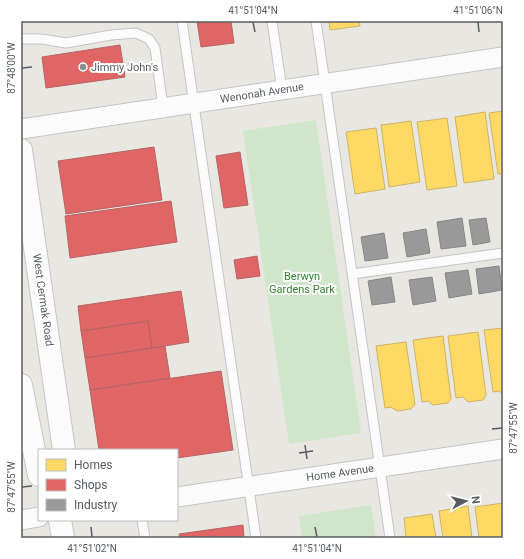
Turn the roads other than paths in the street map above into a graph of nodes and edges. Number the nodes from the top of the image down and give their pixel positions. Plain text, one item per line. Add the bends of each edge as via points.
1 (182, 21) edge
2 (272, 21) edge
3 (316, 21) edge
4 (21, 39) edge
5 (503, 57) edge
6 (325, 83) junction
7 (282, 90) junction
8 (193, 103) junction
9 (163, 107) junction
10 (21, 129) edge
11 (21, 150) edge
12 (503, 253) edge
13 (352, 274) junction
14 (21, 385) edge
15 (64, 449) edge
16 (503, 449) edge
17 (380, 467) junction
18 (38, 470) edge
19 (248, 487) junction
20 (178, 497) edge
21 (38, 517) edge
22 (21, 520) edge
23 (60, 521) edge
24 (142, 521) edge
25 (63, 538) edge
26 (144, 538) edge
27 (256, 538) edge
28 (390, 538) edge

1 - 8 lane
2 - 7 lane
3 - 6 lane
4 - 9 lane via 66,43 136,33 149,39 155,48
5 - 6 street, Wenonah Avenue
6 - 7 street, Wenonah Avenue
6 - 13 lane
7 - 8 street, Wenonah Avenue
8 - 9 street, Wenonah Avenue
8 - 19 lane
9 - 10 street, Wenonah Avenue
11 - 15 main road, West Cermak Road
12 - 13 lane
13 - 17 lane
14 - 18 main road
16 - 17 street, Home Avenue
17 - 19 street, Home Avenue
17 - 28 lane
19 - 20 street, Home Avenue
19 - 27 lane
21 - 22 street
23 - 25 main road
24 - 26 lane

